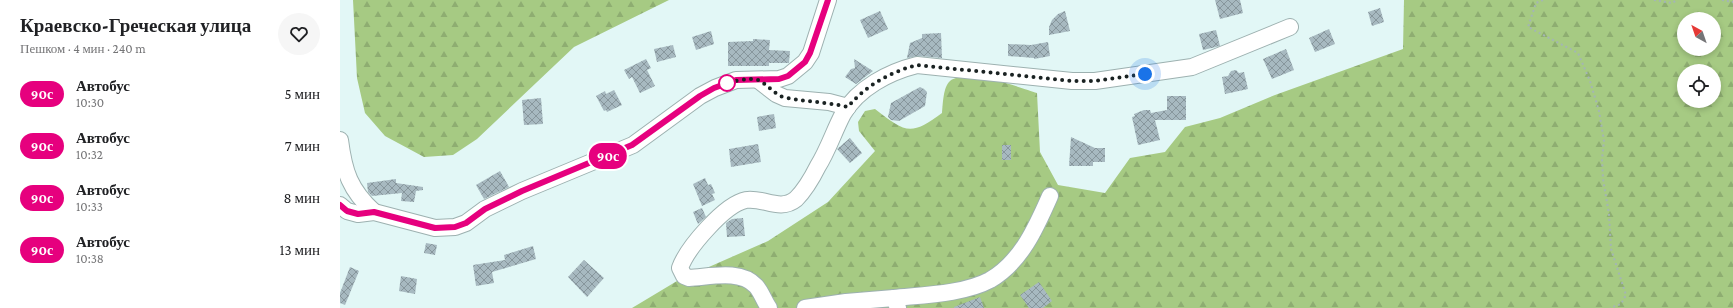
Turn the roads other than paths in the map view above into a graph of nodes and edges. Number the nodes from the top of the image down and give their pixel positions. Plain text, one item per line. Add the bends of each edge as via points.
1 (828, 0) edge
2 (1290, 27) dead end
3 (758, 80) junction
4 (848, 107) junction
5 (340, 140) edge
6 (1050, 196) dead end
7 (340, 205) edge
8 (374, 212) junction
9 (896, 303) edge
10 (764, 305) edge
11 (805, 308) edge

1 - 3 street via 805,62 788,76
2 - 4 street via 1192,67 1095,81 1072,81 917,65 880,79
3 - 4 street via 785,98 829,102
3 - 8 street via 736,80 714,88 632,145 522,191 455,227 435,228
4 - 10 street via 807,186 795,199 780,205 756,199 734,204 695,242 682,264 681,272 689,278 721,275 741,277 756,287
5 - 8 street via 342,163 351,186
6 - 9 street via 1036,228 1021,252 1005,269 989,280 946,293
7 - 8 street via 347,211 358,214
9 - 11 street via 846,302

